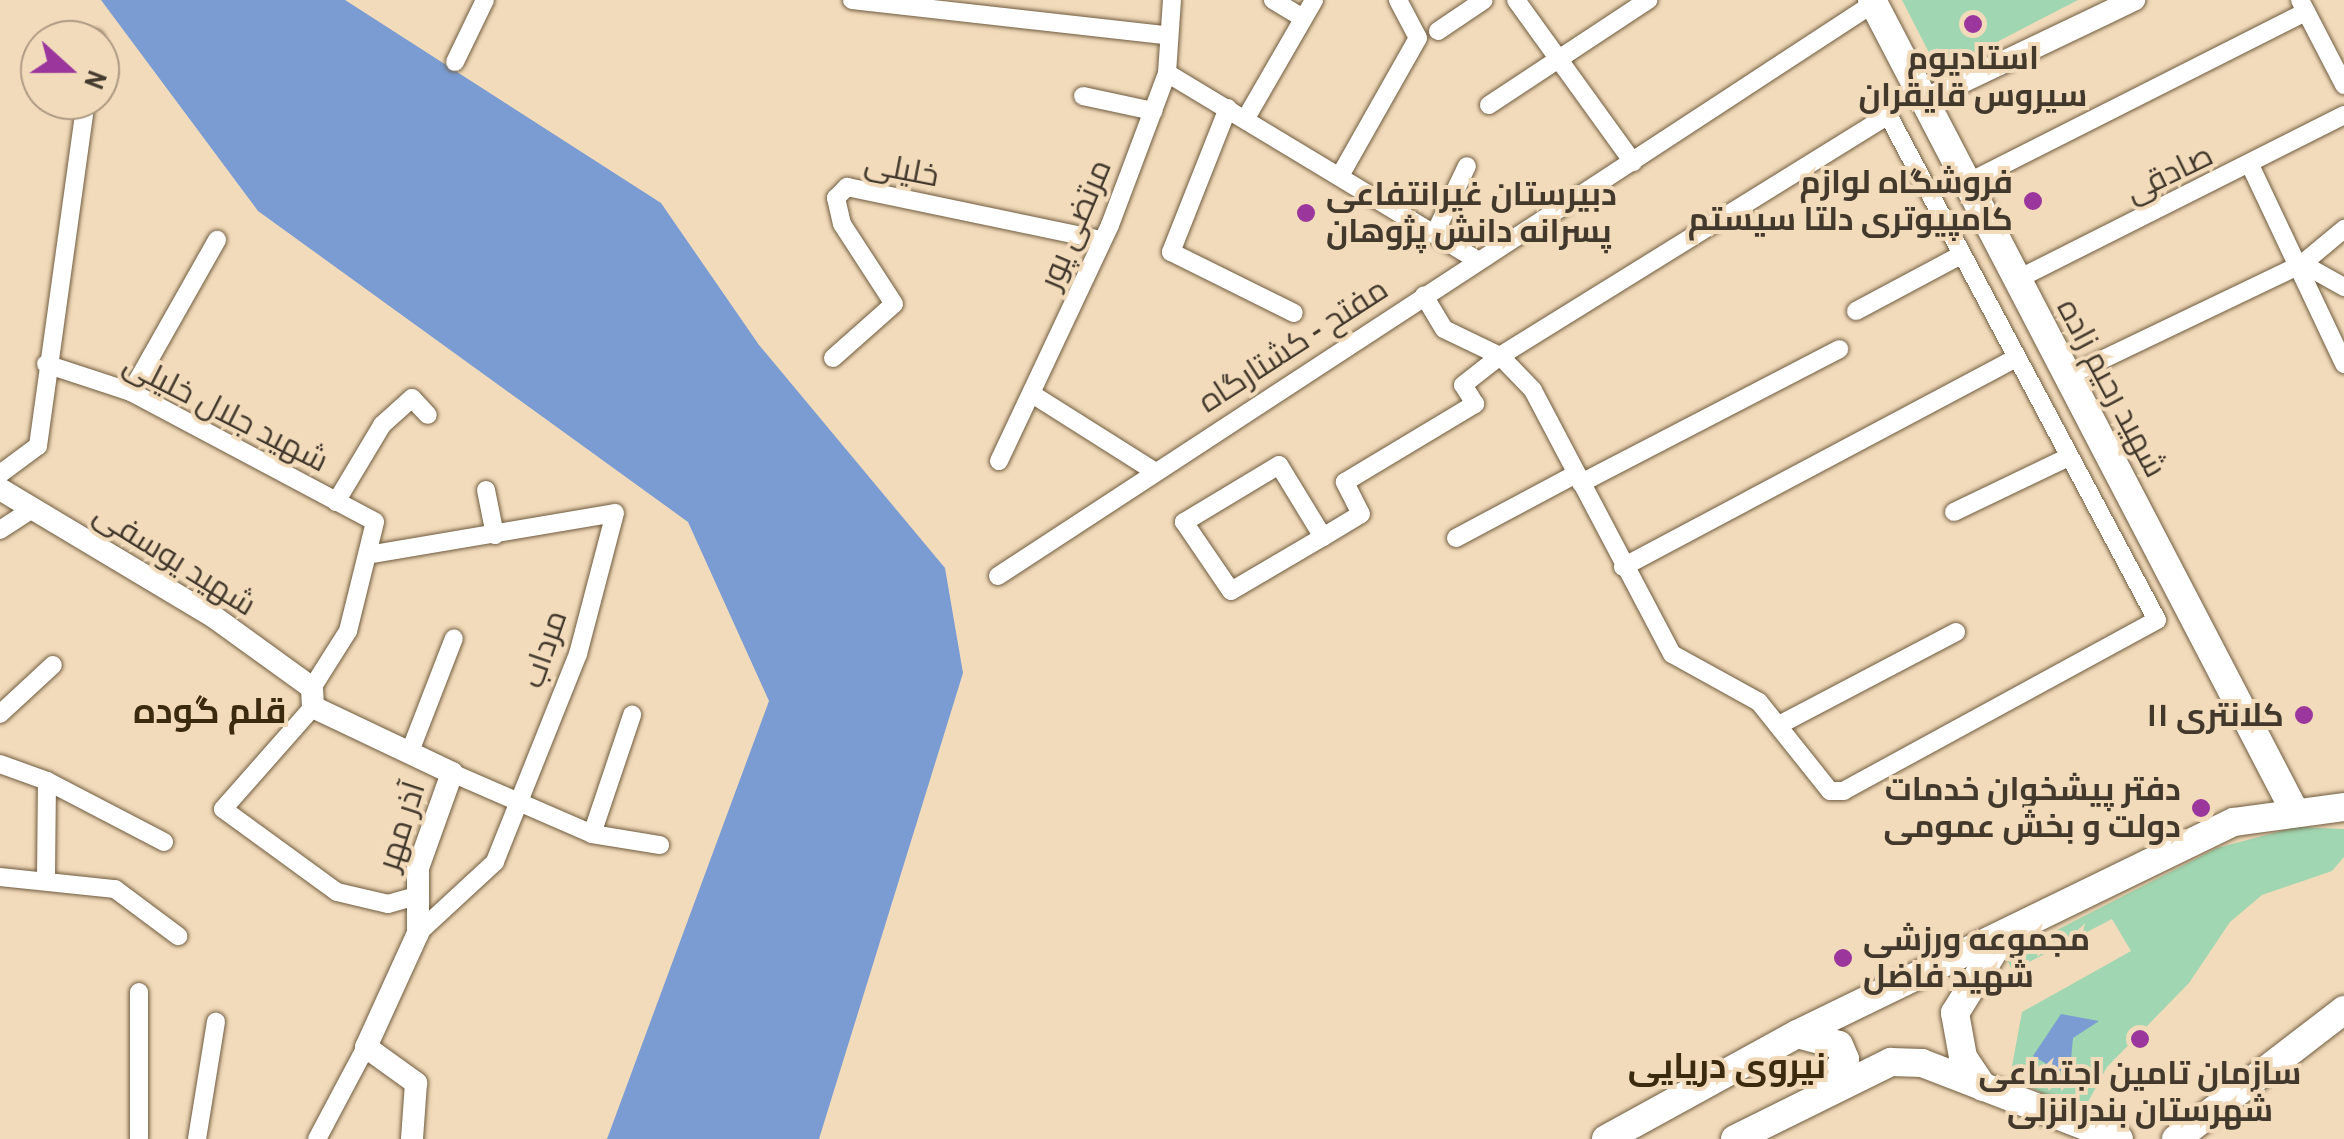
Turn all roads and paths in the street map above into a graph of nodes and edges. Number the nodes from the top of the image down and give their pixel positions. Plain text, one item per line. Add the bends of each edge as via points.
1 (485, 0) edge
2 (852, 0) edge
3 (1172, 0) edge
4 (1273, 0) edge
5 (1314, 0) edge
6 (1398, 0) edge
7 (1484, 0) edge
8 (1516, 0) edge
9 (1648, 0) edge
10 (2134, 0) edge
11 (1873, 1) edge
12 (2306, 4) edge
13 (1301, 17) junction
14 (1438, 31) dead end
15 (1166, 34) junction
16 (1558, 58) junction
17 (455, 62) dead end
18 (1167, 73) junction
19 (2344, 84) edge
20 (1083, 96) dead end
21 (1924, 100) junction
22 (1489, 106) dead end
23 (1228, 108) junction
24 (1153, 111) junction
25 (2344, 116) edge
26 (1246, 118) junction
27 (83, 120) edge
28 (1633, 162) junction
29 (1468, 166) dead end
30 (2251, 167) junction
31 (1341, 174) junction
32 (1965, 184) junction
33 (2344, 229) edge
34 (1435, 233) junction
35 (217, 240) dead end
36 (1102, 240) junction
37 (1961, 255) junction
38 (1479, 261) junction
39 (2302, 264) junction
40 (2016, 280) junction
41 (2344, 287) edge
42 (1424, 296) junction
43 (1856, 311) dead end
44 (1294, 313) dead end
45 (1838, 349) dead end
46 (1500, 356) junction
47 (834, 358) dead end
48 (2016, 358) junction
49 (46, 364) junction
50 (2344, 364) edge
51 (2066, 377) junction
52 (130, 392) junction
53 (1032, 394) junction
54 (428, 415) dead end
55 (2069, 457) junction
56 (999, 461) dead end
57 (1154, 471) junction
58 (0, 474) edge
59 (1578, 478) junction
60 (0, 490) edge
61 (486, 490) dead end
62 (336, 502) junction
63 (32, 509) junction
64 (1954, 512) dead end
65 (0, 530) edge
66 (495, 535) junction
67 (1323, 536) junction
68 (1456, 538) dead end
69 (373, 554) junction
70 (1622, 567) junction
71 (998, 576) dead end
72 (1956, 632) dead end
73 (454, 638) dead end
74 (53, 664) dead end
75 (312, 698) junction
76 (0, 714) edge
77 (632, 715) dead end
78 (1779, 724) junction
79 (409, 754) junction
80 (0, 764) edge
81 (452, 773) junction
82 (47, 782) junction
83 (517, 801) junction
84 (2344, 807) edge
85 (2293, 808) junction
86 (592, 834) junction
87 (164, 842) dead end
88 (660, 846) dead end
89 (0, 877) edge
90 (46, 880) junction
91 (413, 897) junction
92 (2010, 927) junction
93 (418, 933) junction
94 (178, 936) dead end
95 (139, 992) dead end
96 (2344, 1010) edge
97 (216, 1022) dead end
98 (1797, 1034) junction
99 (366, 1047) junction
100 (1984, 1087) junction
101 (1826, 1090) junction
102 (139, 1139) edge
103 (197, 1139) edge
104 (317, 1139) edge
105 (412, 1139) edge
106 (1606, 1139) edge
107 (1735, 1139) edge
108 (2119, 1139) edge
109 (2176, 1139) edge

1 - 17 street
2 - 15 street
3 - 15 street, مرتضی پور
4 - 13 street
5 - 13 street
6 - 31 street via 1418,38
7 - 14 street
8 - 16 street
9 - 16 street
10 - 21 street
11 - 21 main road, شهید رحیم زاده
11 - 28 street, مفتح - کشتارگاه
12 - 19 street
12 - 32 street
13 - 26 street
15 - 18 street, مرتضی پور
16 - 22 street
16 - 28 street
18 - 23 street
18 - 24 street, مرتضی پور
20 - 24 street
21 - 32 main road, شهید رحیم زاده
23 - 26 street
23 - 44 street via 1170,252
24 - 36 street, مرتضی پور
25 - 30 street, صادقی
26 - 31 street
27 - 49 street
28 - 38 street, مفتح - کشتارگاه
29 - 34 street
30 - 39 street
30 - 40 street, صادقی
31 - 34 street
32 - 40 main road, شهید رحیم زاده
33 - 39 street
34 - 38 street
35 - 52 street
36 - 47 street, خلیلی via 847,186 836,198 842,224 894,304
36 - 53 street, مرتضی پور
37 - 43 street
37 - 46 street via 1888,115
37 - 48 street
38 - 42 street, مفتح - کشتارگاه
39 - 41 street
39 - 50 street
39 - 51 street
40 - 51 main road, شهید رحیم زاده
42 - 46 street via 1444,329
42 - 57 street, مفتح - کشتارگاه
45 - 59 street
46 - 59 street via 1532,390
46 - 67 street via 1462,385 1474,404 1345,482 1361,514
48 - 55 street
48 - 70 street
49 - 52 street, شهید جلال خلیلی
49 - 58 street via 38,446
51 - 85 main road, شهید رحیم زاده
52 - 62 street, شهید جلال خلیلی
53 - 56 street, مرتضی پور
53 - 57 street
54 - 62 street via 412,398 382,425
55 - 64 street
55 - 78 street via 2157,620 1844,792 1816,781
57 - 71 street, مفتح - کشتارگاه
59 - 68 street
59 - 70 street
60 - 63 street, شهید یوسفی
61 - 66 street
62 - 69 street, شهید جلال خلیلی via 374,522
63 - 65 street
63 - 75 street, شهید یوسفی
66 - 69 street
66 - 83 street, مرداب via 615,514 578,654
67 - 67 street via 1231,591 1184,522 1279,464
69 - 75 street via 348,631
70 - 78 street via 1672,654 1759,702
72 - 78 street
73 - 79 street
74 - 76 street
75 - 79 street, آذر مهر
75 - 91 street via 223,809 325,886 388,904
77 - 86 street
79 - 81 street, آذر مهر
80 - 82 street
81 - 83 street
81 - 91 street, آذر مهر
82 - 87 street
82 - 90 street
83 - 86 street
83 - 93 street, مرداب via 496,862
84 - 85 main road
85 - 92 main road via 2234,822
86 - 88 street
89 - 90 street
90 - 94 street via 115,889
91 - 93 street, آذر مهر
92 - 98 main road
92 - 100 main road via 1966,983 1955,1013 1963,1057
93 - 99 street
95 - 102 street
96 - 109 main road
97 - 103 street
98 - 101 main road via 1839,1046 1844,1059
98 - 106 main road
99 - 104 street
99 - 105 street via 416,1084
100 - 101 main road via 1922,1063 1890,1062
100 - 108 main road
101 - 107 main road

